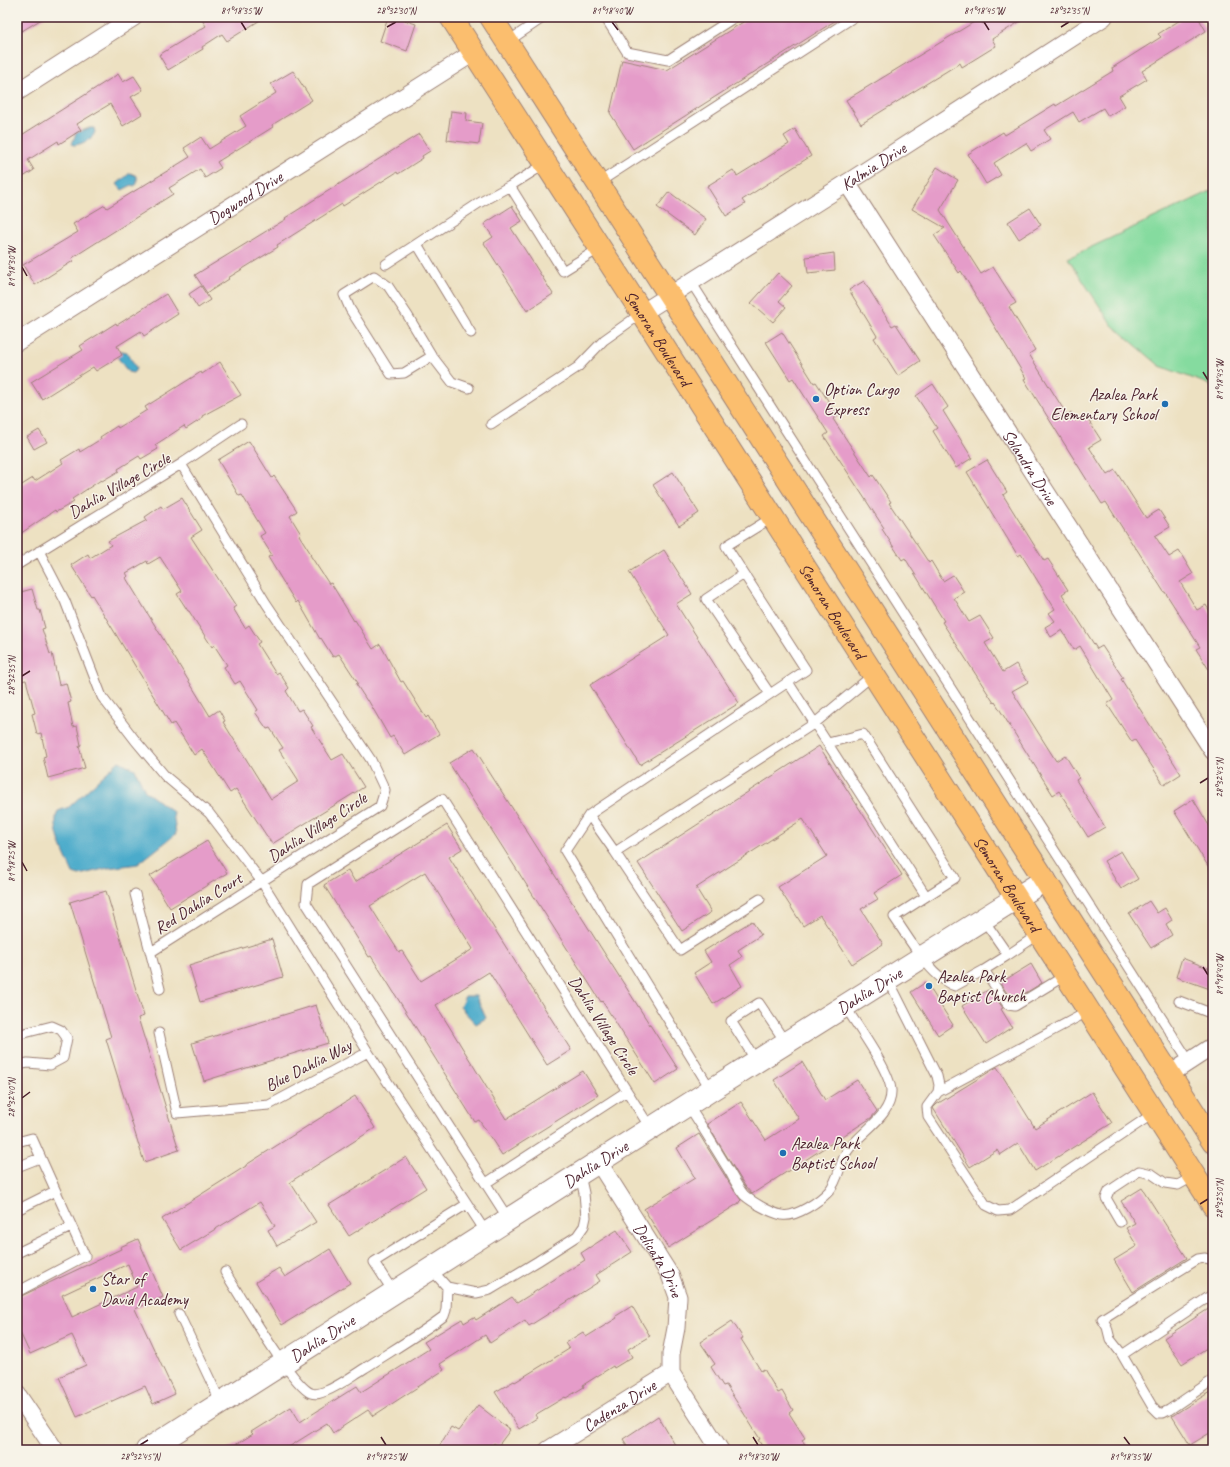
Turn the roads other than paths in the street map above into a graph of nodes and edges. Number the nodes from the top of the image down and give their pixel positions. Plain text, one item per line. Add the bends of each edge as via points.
1 (134, 17) edge
2 (451, 17) edge
3 (491, 17) edge
4 (544, 17) edge
5 (605, 17) edge
6 (735, 17) edge
7 (854, 17) edge
8 (1104, 17) edge
9 (507, 42) junction
10 (473, 53) junction
11 (17, 92) edge
12 (545, 164) junction
13 (598, 183) junction
14 (847, 183) junction
15 (510, 186) junction
16 (417, 244) junction
17 (600, 248) junction
18 (386, 264) dead end
19 (691, 282) junction
20 (670, 295) junction
21 (642, 313) junction
22 (471, 333) dead end
23 (17, 342) edge
24 (432, 356) junction
25 (469, 388) dead end
26 (241, 424) dead end
27 (491, 424) dead end
28 (181, 464) junction
29 (773, 517) junction
30 (39, 551) junction
31 (17, 565) edge
32 (744, 574) junction
33 (873, 675) junction
34 (788, 682) junction
35 (770, 694) junction
36 (815, 723) junction
37 (828, 743) junction
38 (1213, 751) edge
39 (589, 815) junction
40 (615, 852) junction
41 (1045, 880) junction
42 (262, 882) junction
43 (135, 894) dead end
44 (926, 896) junction
45 (1016, 898) junction
46 (760, 899) dead end
47 (983, 919) junction
48 (1040, 934) junction
49 (151, 952) junction
50 (1008, 955) junction
51 (922, 958) junction
52 (984, 970) junction
53 (1066, 975) junction
54 (888, 979) junction
55 (160, 989) dead end
56 (1179, 1001) dead end
57 (845, 1006) junction
58 (1089, 1011) junction
59 (1213, 1014) edge
60 (159, 1033) dead end
61 (17, 1035) edge
62 (786, 1043) junction
63 (1213, 1046) edge
64 (368, 1052) junction
65 (1189, 1061) junction
66 (757, 1062) junction
67 (17, 1065) edge
68 (1170, 1074) junction
69 (711, 1090) junction
70 (628, 1091) junction
71 (938, 1092) junction
72 (688, 1105) junction
73 (1154, 1113) junction
74 (651, 1129) junction
75 (17, 1142) edge
76 (1213, 1142) edge
77 (40, 1158) junction
78 (599, 1163) junction
79 (17, 1167) edge
80 (580, 1175) junction
81 (1194, 1176) junction
82 (486, 1183) junction
83 (55, 1192) junction
84 (467, 1204) junction
85 (1213, 1205) edge
86 (17, 1210) edge
87 (508, 1220) junction
88 (1120, 1222) dead end
89 (72, 1227) junction
90 (487, 1234) junction
91 (17, 1253) edge
92 (1213, 1260) edge
93 (431, 1269) junction
94 (225, 1272) dead end
95 (447, 1287) junction
96 (17, 1292) edge
97 (394, 1293) junction
98 (1213, 1294) edge
99 (179, 1314) dead end
100 (1121, 1354) junction
101 (284, 1363) junction
102 (671, 1373) junction
103 (1213, 1380) edge
104 (17, 1394) edge
105 (221, 1403) junction
106 (55, 1450) edge
107 (147, 1450) edge
108 (548, 1450) edge
109 (720, 1450) edge

1 - 11 street
2 - 10 main road, Semoran Boulevard
3 - 9 main road, Semoran Boulevard
4 - 9 lane
5 - 6 lane via 628,52 668,60
7 - 13 lane
8 - 14 street, Kalmia Drive
9 - 13 main road, Semoran Boulevard
10 - 12 main road, Semoran Boulevard
10 - 23 street, Dogwood Drive
12 - 15 lane
12 - 17 main road, Semoran Boulevard
13 - 20 main road, Semoran Boulevard
14 - 19 street, Kalmia Drive
14 - 38 street, Solandra Drive
15 - 16 lane
15 - 17 lane via 563,271
16 - 18 lane
16 - 22 lane
17 - 21 main road, Semoran Boulevard
19 - 20 street, Kalmia Drive
19 - 65 lane
20 - 21 street, Kalmia Drive
20 - 41 main road, Semoran Boulevard
21 - 27 lane via 604,340 578,367
21 - 29 main road, Semoran Boulevard
24 - 24 lane via 388,286 374,276 344,295 350,309 391,374 404,373
24 - 25 lane via 452,382
26 - 28 lane
28 - 30 lane, Dahlia Village Circle
28 - 42 lane, Dahlia Village Circle via 266,603 371,760 385,790 380,806
29 - 32 lane via 726,546
29 - 33 main road, Semoran Boulevard
30 - 31 lane
30 - 42 lane, Dahlia Village Circle via 65,601 102,697 165,776 209,813
32 - 34 lane via 806,670
32 - 35 lane via 706,598
33 - 36 lane
33 - 45 main road, Semoran Boulevard
34 - 35 lane
34 - 36 lane
35 - 39 lane
36 - 37 lane
36 - 40 lane
37 - 44 lane
37 - 44 lane via 864,734 955,878
39 - 40 lane
39 - 69 lane via 564,851
40 - 46 lane via 680,950
41 - 45 street, Dahlia Drive
41 - 68 main road, Semoran Boulevard
42 - 49 lane, Red Dahlia Court
42 - 64 lane, Dahlia Village Circle
43 - 49 lane
44 - 51 lane via 894,917
45 - 47 street, Dahlia Drive
45 - 48 main road, Semoran Boulevard
47 - 50 lane
47 - 51 street, Dahlia Drive
48 - 50 lane
48 - 53 main road, Semoran Boulevard
49 - 55 lane
50 - 52 lane
51 - 52 lane via 947,983 955,986
51 - 54 street, Dahlia Drive
52 - 53 lane via 1008,1005 1015,1006
53 - 58 main road, Semoran Boulevard
54 - 57 street, Dahlia Drive
54 - 71 lane via 937,1076
56 - 59 lane
57 - 62 street, Dahlia Drive
57 - 72 lane via 885,1070 891,1091 887,1108 845,1154 838,1177 829,1191 816,1203 801,1212 782,1215 759,1206 744,1195
58 - 71 lane
58 - 73 main road, Semoran Boulevard
60 - 64 lane, Blue Dahlia Way via 177,1113 269,1105
61 - 67 lane via 52,1026 61,1030 67,1038 63,1058 50,1065
62 - 66 street, Dahlia Drive
62 - 66 lane via 759,1003 731,1021
63 - 65 street
64 - 84 lane, Dahlia Village Circle
65 - 68 street
66 - 69 street, Dahlia Drive
68 - 76 main road, Semoran Boulevard
69 - 72 street, Dahlia Drive
70 - 74 lane, Dahlia Village Circle
70 - 82 lane, Dahlia Village Circle
70 - 82 lane, Dahlia Village Circle via 442,799 308,884 306,902
71 - 73 lane via 927,1107 928,1117 986,1205 998,1211 1010,1210
72 - 74 street, Dahlia Drive
73 - 81 main road, Semoran Boulevard
74 - 78 street, Dahlia Drive
75 - 77 lane via 32,1138
77 - 79 lane
77 - 83 lane
78 - 80 street, Dahlia Drive
78 - 102 street, Delicata Drive via 670,1275 678,1297 676,1328 670,1354
80 - 87 street, Dahlia Drive
80 - 95 lane via 586,1217 584,1226 577,1236 490,1290 476,1293
81 - 85 main road, Semoran Boulevard
81 - 88 lane via 1178,1185 1166,1183 1152,1174 1139,1171 1108,1191 1106,1198
82 - 87 lane, Dahlia Village Circle
83 - 86 lane
83 - 89 lane
84 - 90 lane, Dahlia Village Circle
84 - 97 lane via 374,1262
87 - 90 street, Dahlia Drive
89 - 91 lane
89 - 96 lane via 85,1256
90 - 93 street, Dahlia Drive
92 - 100 lane via 1198,1260 1102,1319 1110,1339
93 - 95 lane
93 - 97 street, Dahlia Drive
94 - 101 lane
95 - 101 lane via 444,1316 327,1391 311,1393 299,1383
97 - 101 street, Dahlia Drive
98 - 100 lane
99 - 105 lane
100 - 103 lane via 1152,1406 1159,1413 1163,1414
101 - 105 street, Dahlia Drive
102 - 108 street, Cadenza Drive
102 - 109 street
104 - 106 street
105 - 107 street, Dahlia Drive

